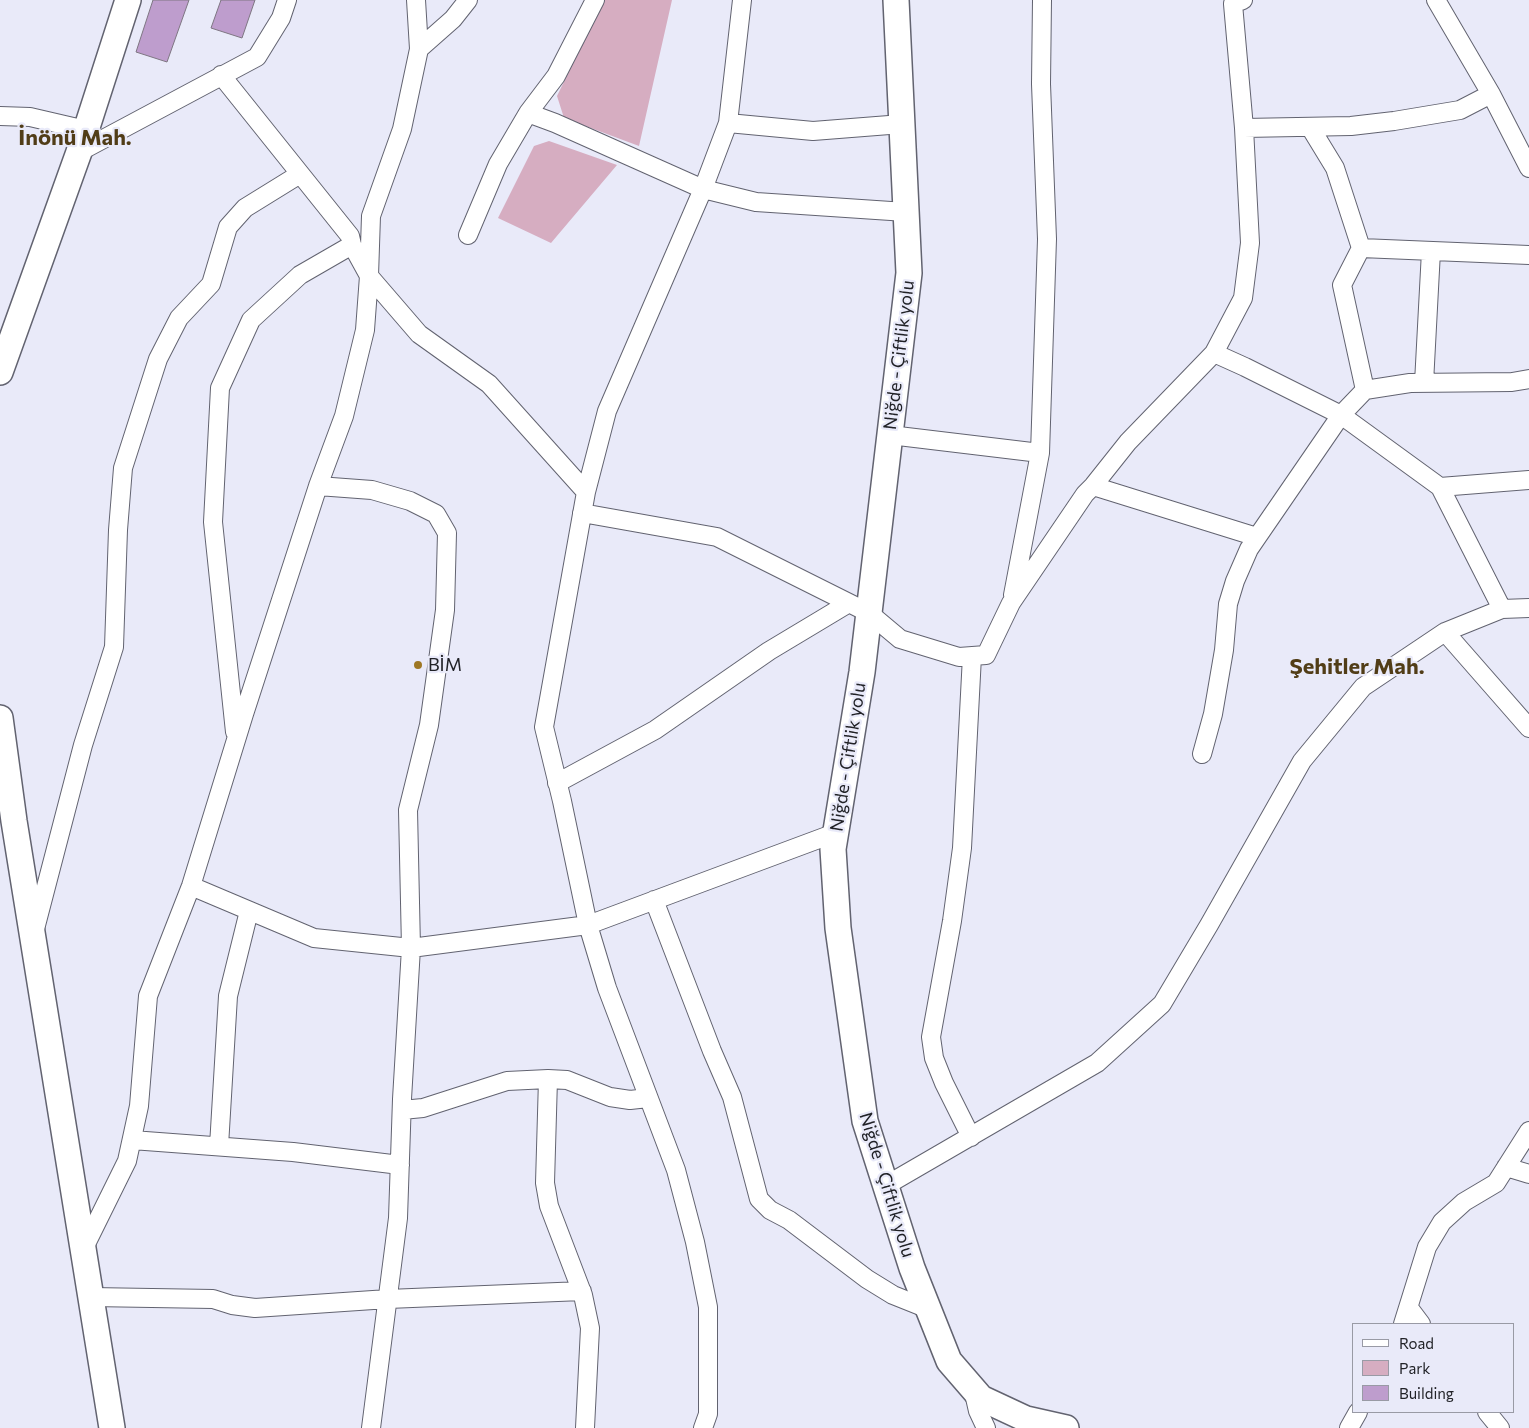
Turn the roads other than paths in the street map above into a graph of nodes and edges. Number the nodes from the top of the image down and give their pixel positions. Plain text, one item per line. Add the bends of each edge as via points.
1 (128, 0) edge
2 (287, 0) edge
3 (416, 0) edge
4 (468, 0) edge
5 (595, 0) edge
6 (742, 0) edge
7 (896, 0) edge
8 (1042, 0) edge
9 (1243, 0) edge
10 (1436, 0) edge
11 (419, 49) junction
12 (221, 75) junction
13 (1490, 94) junction
14 (528, 113) junction
15 (0, 116) edge
16 (728, 123) junction
17 (902, 124) junction
18 (1310, 126) junction
19 (1244, 128) junction
20 (82, 141) junction
21 (1529, 166) edge
22 (300, 174) junction
23 (703, 188) junction
24 (906, 212) junction
25 (468, 235) dead end
26 (352, 245) junction
27 (1361, 248) junction
28 (1431, 251) junction
29 (1529, 255) edge
30 (369, 276) junction
31 (1214, 353) junction
32 (0, 372) edge
33 (1529, 379) edge
34 (1424, 383) junction
35 (1365, 390) junction
36 (1341, 415) junction
37 (890, 435) junction
38 (1040, 453) junction
39 (1529, 480) edge
40 (318, 486) junction
41 (1093, 486) junction
42 (1440, 487) junction
43 (586, 492) junction
44 (582, 513) junction
45 (1257, 538) junction
46 (1011, 603) junction
47 (859, 608) junction
48 (1502, 608) junction
49 (1529, 608) edge
50 (1445, 632) junction
51 (972, 656) junction
52 (0, 718) edge
53 (1529, 728) edge
54 (236, 740) junction
55 (1202, 754) dead end
56 (557, 783) junction
57 (835, 833) junction
58 (191, 886) junction
59 (654, 900) junction
60 (249, 911) junction
61 (588, 925) junction
62 (33, 936) junction
63 (411, 948) junction
64 (548, 1079) junction
65 (648, 1098) junction
66 (402, 1110) junction
67 (1529, 1131) edge
68 (971, 1137) junction
69 (132, 1140) junction
70 (219, 1146) junction
71 (400, 1165) junction
72 (1506, 1168) junction
73 (1529, 1174) edge
74 (885, 1186) junction
75 (83, 1250) junction
76 (582, 1291) junction
77 (91, 1297) junction
78 (388, 1299) junction
79 (928, 1309) junction
80 (1406, 1316) edge
81 (1419, 1323) edge
82 (973, 1389) junction
83 (1357, 1413) edge
84 (1488, 1413) edge
85 (112, 1428) edge
86 (371, 1428) edge
87 (586, 1428) edge
88 (703, 1428) edge
89 (986, 1428) edge
90 (1066, 1428) edge
91 (1349, 1428) edge
92 (1500, 1428) edge

1 - 20 main road
2 - 12 street via 281,18 257,57
3 - 11 street
4 - 11 street via 453,19
5 - 14 street via 556,76
6 - 16 street
7 - 17 main road, Niğde - Çiftlik yolu
8 - 38 street via 1041,84 1047,239
9 - 19 street via 1233,4
10 - 13 street
11 - 30 street via 402,129 371,216
12 - 20 street
12 - 22 street
13 - 18 street via 1460,110 1394,122
13 - 21 street
14 - 23 street
14 - 25 street via 498,164
15 - 20 street via 30,117
16 - 17 street via 813,131
16 - 23 street
17 - 24 main road, Niğde - Çiftlik yolu
18 - 19 street
18 - 27 street via 1335,168
19 - 31 street via 1249,252 1242,298
20 - 32 main road
22 - 26 street via 350,236
22 - 62 street via 245,208 228,227 211,284 179,318 158,359 123,468 114,647 83,745
23 - 24 street via 756,202
23 - 43 street via 607,411
24 - 37 main road, Niğde - Çiftlik yolu via 909,273
26 - 30 street
26 - 54 street via 300,275 252,320 220,388 213,522
27 - 28 street
27 - 35 street via 1342,285
28 - 29 street
28 - 34 street
30 - 40 street via 365,330 344,416
30 - 43 street via 419,334 489,384
31 - 36 street
31 - 41 street via 1128,442
33 - 34 street
34 - 35 street
35 - 36 street
36 - 42 street
36 - 45 street
37 - 38 street
37 - 47 main road, Niğde - Çiftlik yolu
38 - 46 street
39 - 42 street
40 - 54 street
40 - 63 street via 372,490 410,501 436,514 447,534 445,610 431,715 408,810
41 - 45 street
41 - 46 street
42 - 48 street
43 - 44 street
44 - 47 street via 717,538
44 - 56 street via 544,727
45 - 55 street via 1234,581 1228,604 1213,714
46 - 51 street via 986,655
47 - 51 street via 900,639 959,657
47 - 56 street via 769,651 655,730
47 - 57 main road, Niğde - Çiftlik yolu via 862,672
48 - 49 street
48 - 50 street
50 - 53 street
50 - 68 street via 1363,687 1302,761 1162,1004 1096,1063
51 - 68 street via 962,848 930,1036 944,1083
52 - 62 main road
54 - 58 street
56 - 61 street
57 - 59 street
57 - 74 main road, Niğde - Çiftlik yolu via 832,849 838,928 863,1112
58 - 60 street
58 - 69 street via 148,996 139,1106
59 - 61 street
59 - 79 street via 732,1097 760,1199 770,1210 789,1220 867,1279 893,1296
60 - 63 street via 314,938
60 - 70 street via 228,996
61 - 63 street
61 - 65 street via 607,988
62 - 75 main road
63 - 66 street
64 - 65 street via 567,1080 610,1097
64 - 66 street via 507,1081 423,1108
64 - 76 street via 545,1184 549,1206
65 - 88 street via 676,1170 708,1307 708,1414
66 - 71 street
67 - 72 street
68 - 74 street
69 - 70 street
69 - 75 street via 127,1161
70 - 71 street
71 - 78 street via 398,1218
72 - 73 street
72 - 80 street via 1496,1183 1464,1202 1442,1222 1427,1247
74 - 79 main road, Niğde - Çiftlik yolu
75 - 77 main road
76 - 78 street
76 - 87 street via 590,1328
77 - 78 street via 213,1300 255,1308
77 - 85 main road
78 - 86 street
79 - 82 main road, Niğde - Çiftlik yolu via 949,1361
80 - 81 street
82 - 89 street
82 - 90 main road, Niğde - Çiftlik yolu via 981,1398 1026,1419
83 - 91 street
84 - 92 street

